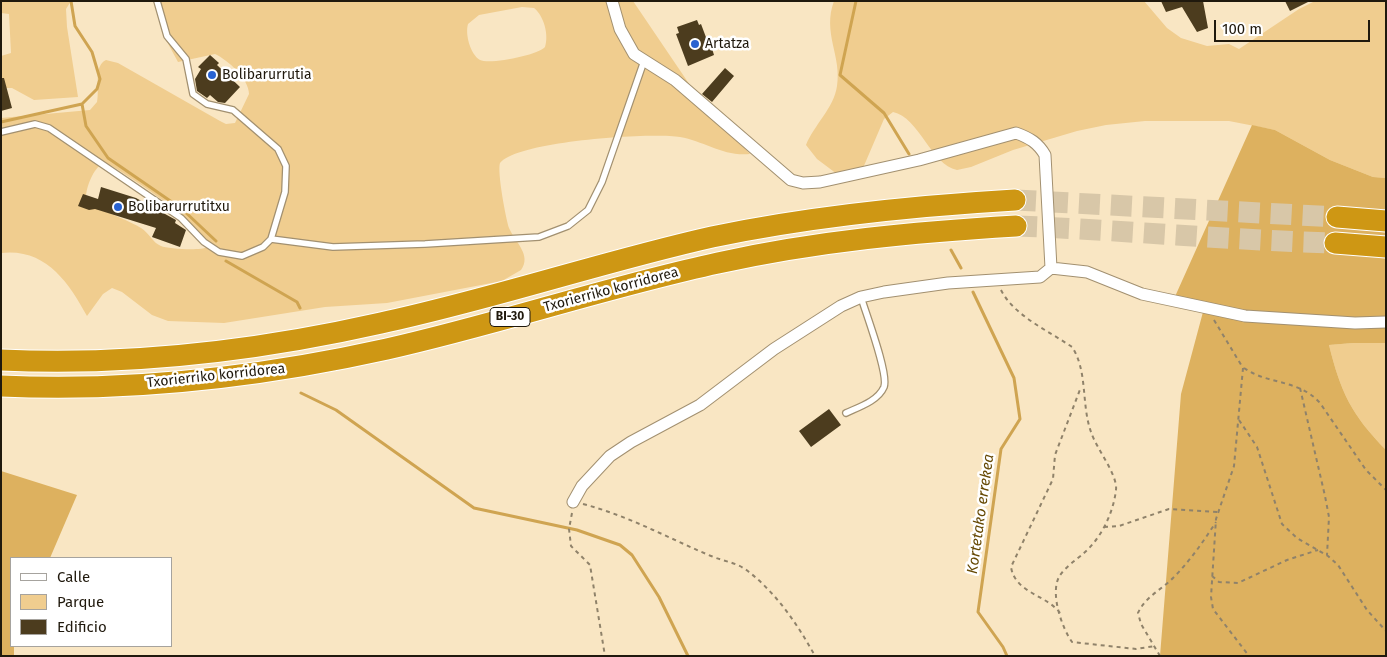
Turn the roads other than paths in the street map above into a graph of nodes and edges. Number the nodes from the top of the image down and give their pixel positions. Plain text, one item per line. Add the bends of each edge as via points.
1 (157, 1) edge
2 (612, 1) edge
3 (644, 61) junction
4 (1, 132) edge
5 (1015, 200) tunnel mouth
6 (1337, 217) tunnel mouth
7 (1386, 221) edge
8 (1016, 226) tunnel mouth
9 (271, 239) junction
10 (1335, 243) tunnel mouth
11 (1386, 247) edge
12 (1051, 268) junction
13 (861, 297) junction
14 (1386, 322) edge
15 (1, 360) edge
16 (1, 386) edge
17 (846, 413) dead end
18 (573, 502) road end

1 - 9 lane via 167,36 186,59 193,94 207,104 233,110 278,148 286,166 285,192
2 - 3 street via 627,44
3 - 9 lane via 602,182 588,210 568,226 539,237 434,243 333,247
3 - 12 street via 675,80 791,180 803,183 868,173 1016,133 1029,137 1045,155
4 - 9 lane via 35,124 49,128 182,218 204,242 219,252 242,256 263,247
5 - 15 highway, Txorierriko korridorea / BI-30 via 848,214 763,227 647,253 401,319 237,350 149,358
6 - 7 highway
8 - 16 highway, Txorierriko korridorea / BI-30 via 912,233 768,253 654,278 388,348 310,364 151,384
10 - 11 highway
12 - 13 street via 1040,277 948,283
12 - 14 street via 1087,272 1142,294 1245,316
13 - 17 lane via 880,357 884,386 877,396
13 - 18 street via 841,306 774,349 700,406 610,456 582,486

